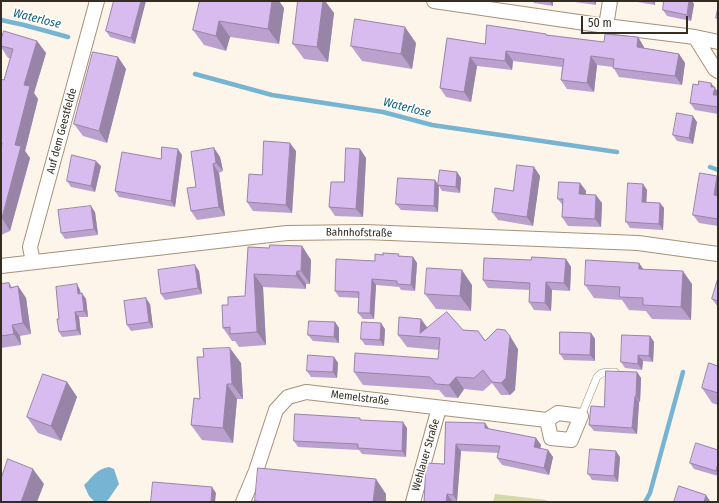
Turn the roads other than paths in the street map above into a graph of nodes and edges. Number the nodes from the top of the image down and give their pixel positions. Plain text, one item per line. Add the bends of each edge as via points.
1 (97, 1) edge
2 (434, 1) edge
3 (610, 1) edge
4 (606, 26) junction
5 (695, 37) junction
6 (718, 42) edge
7 (718, 71) edge
8 (718, 254) edge
9 (32, 262) junction
10 (1, 266) edge
11 (620, 372) edge
12 (439, 408) junction
13 (581, 416) junction
14 (547, 420) junction
15 (243, 502) edge
16 (414, 502) edge

1 - 9 street, Auf dem Geestfelde via 30,247
2 - 4 street
3 - 4 street
4 - 5 street
5 - 6 street
5 - 7 street
8 - 9 street, Bahnhofstraße via 638,243 365,232 287,233
9 - 10 street, Bahnhofstraße
11 - 13 lane via 600,374
12 - 14 street, Memelstraße
12 - 15 street, Memelstraße via 306,392 288,397 276,410 256,472
12 - 16 street, Wehlauer Straße
13 - 14 street, Memelstraße via 558,413
13 - 14 street via 571,440 551,438

